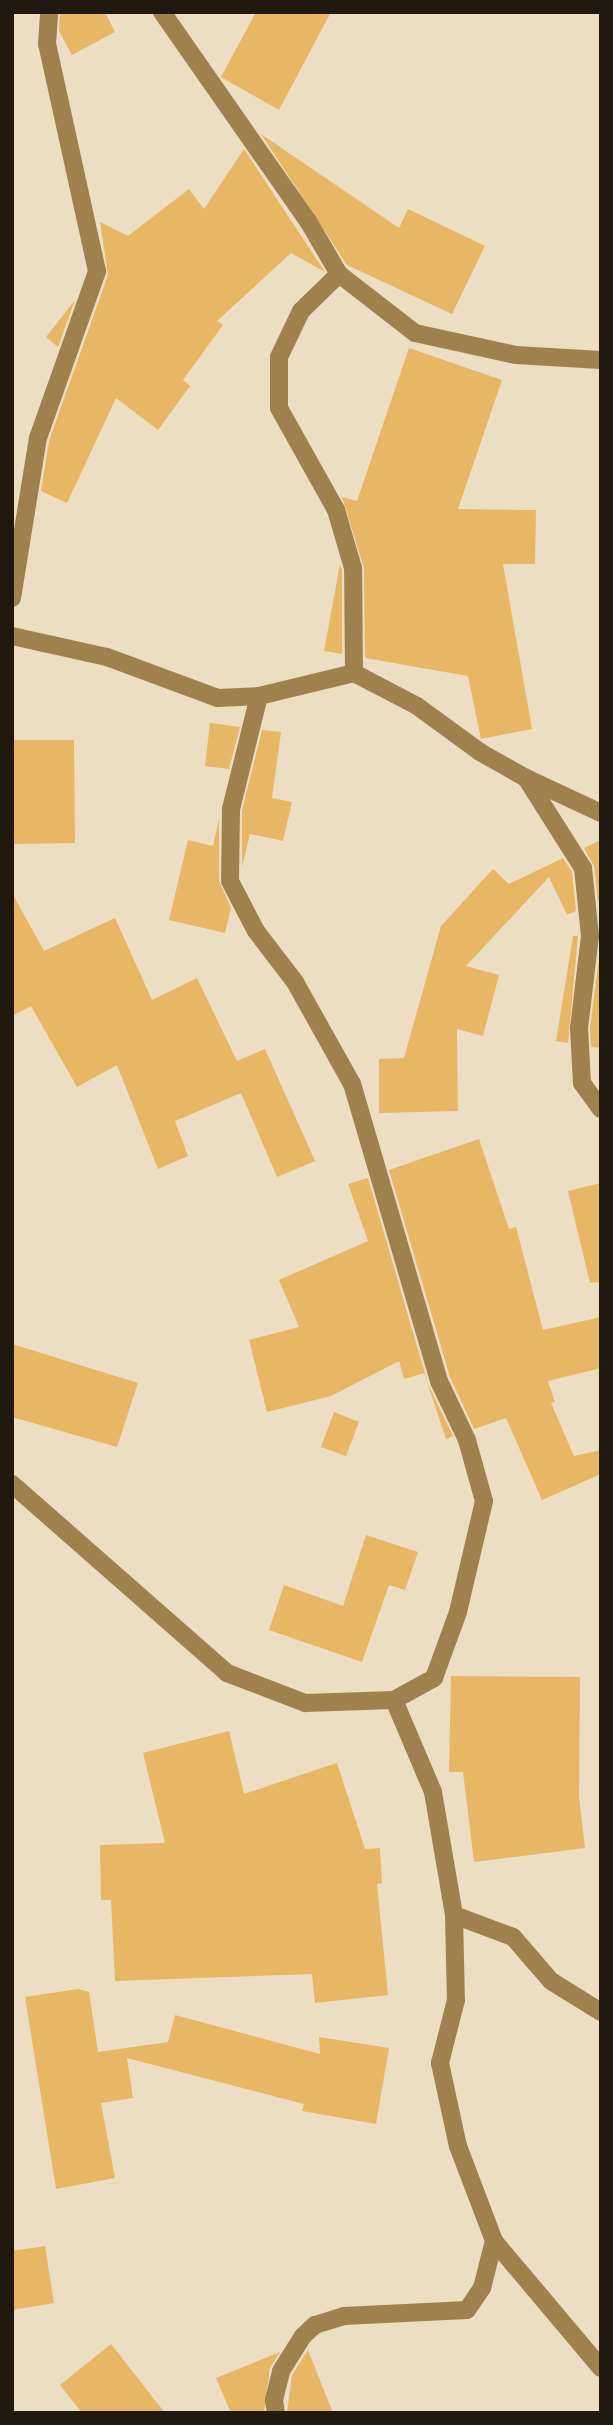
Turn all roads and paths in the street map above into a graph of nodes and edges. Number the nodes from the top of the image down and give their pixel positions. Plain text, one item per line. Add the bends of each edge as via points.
1 (49, 12) edge
2 (162, 12) edge
3 (339, 274) junction
4 (601, 360) edge
5 (12, 598) edge
6 (12, 635) edge
7 (354, 673) junction
8 (259, 696) junction
9 (526, 778) junction
10 (601, 813) edge
11 (601, 1110) edge
12 (12, 1484) edge
13 (394, 1700) junction
14 (454, 1915) junction
15 (601, 2012) edge
16 (494, 2241) junction
17 (601, 2368) edge
18 (276, 2413) edge

1 - 5 street via 47,44 97,271 38,438
2 - 3 street via 308,221
3 - 4 street via 415,333 516,355
3 - 7 street via 300,311 279,358 279,408 336,510 353,568
6 - 8 street via 107,657 218,698
7 - 8 street
7 - 9 street via 417,706 480,752
8 - 13 street via 231,809 230,881 256,931 295,982 352,1084 439,1381 467,1440 484,1502 457,1612 434,1678
9 - 10 street
9 - 11 street via 583,868 590,936 579,1028 582,1083
12 - 13 street via 227,1673 305,1703
13 - 14 street via 433,1793
14 - 15 street via 513,1937 551,1981
14 - 16 street via 456,2000 440,2063 458,2146
16 - 17 street
16 - 18 street via 482,2288 467,2310 344,2316 315,2325 281,2371 274,2400

